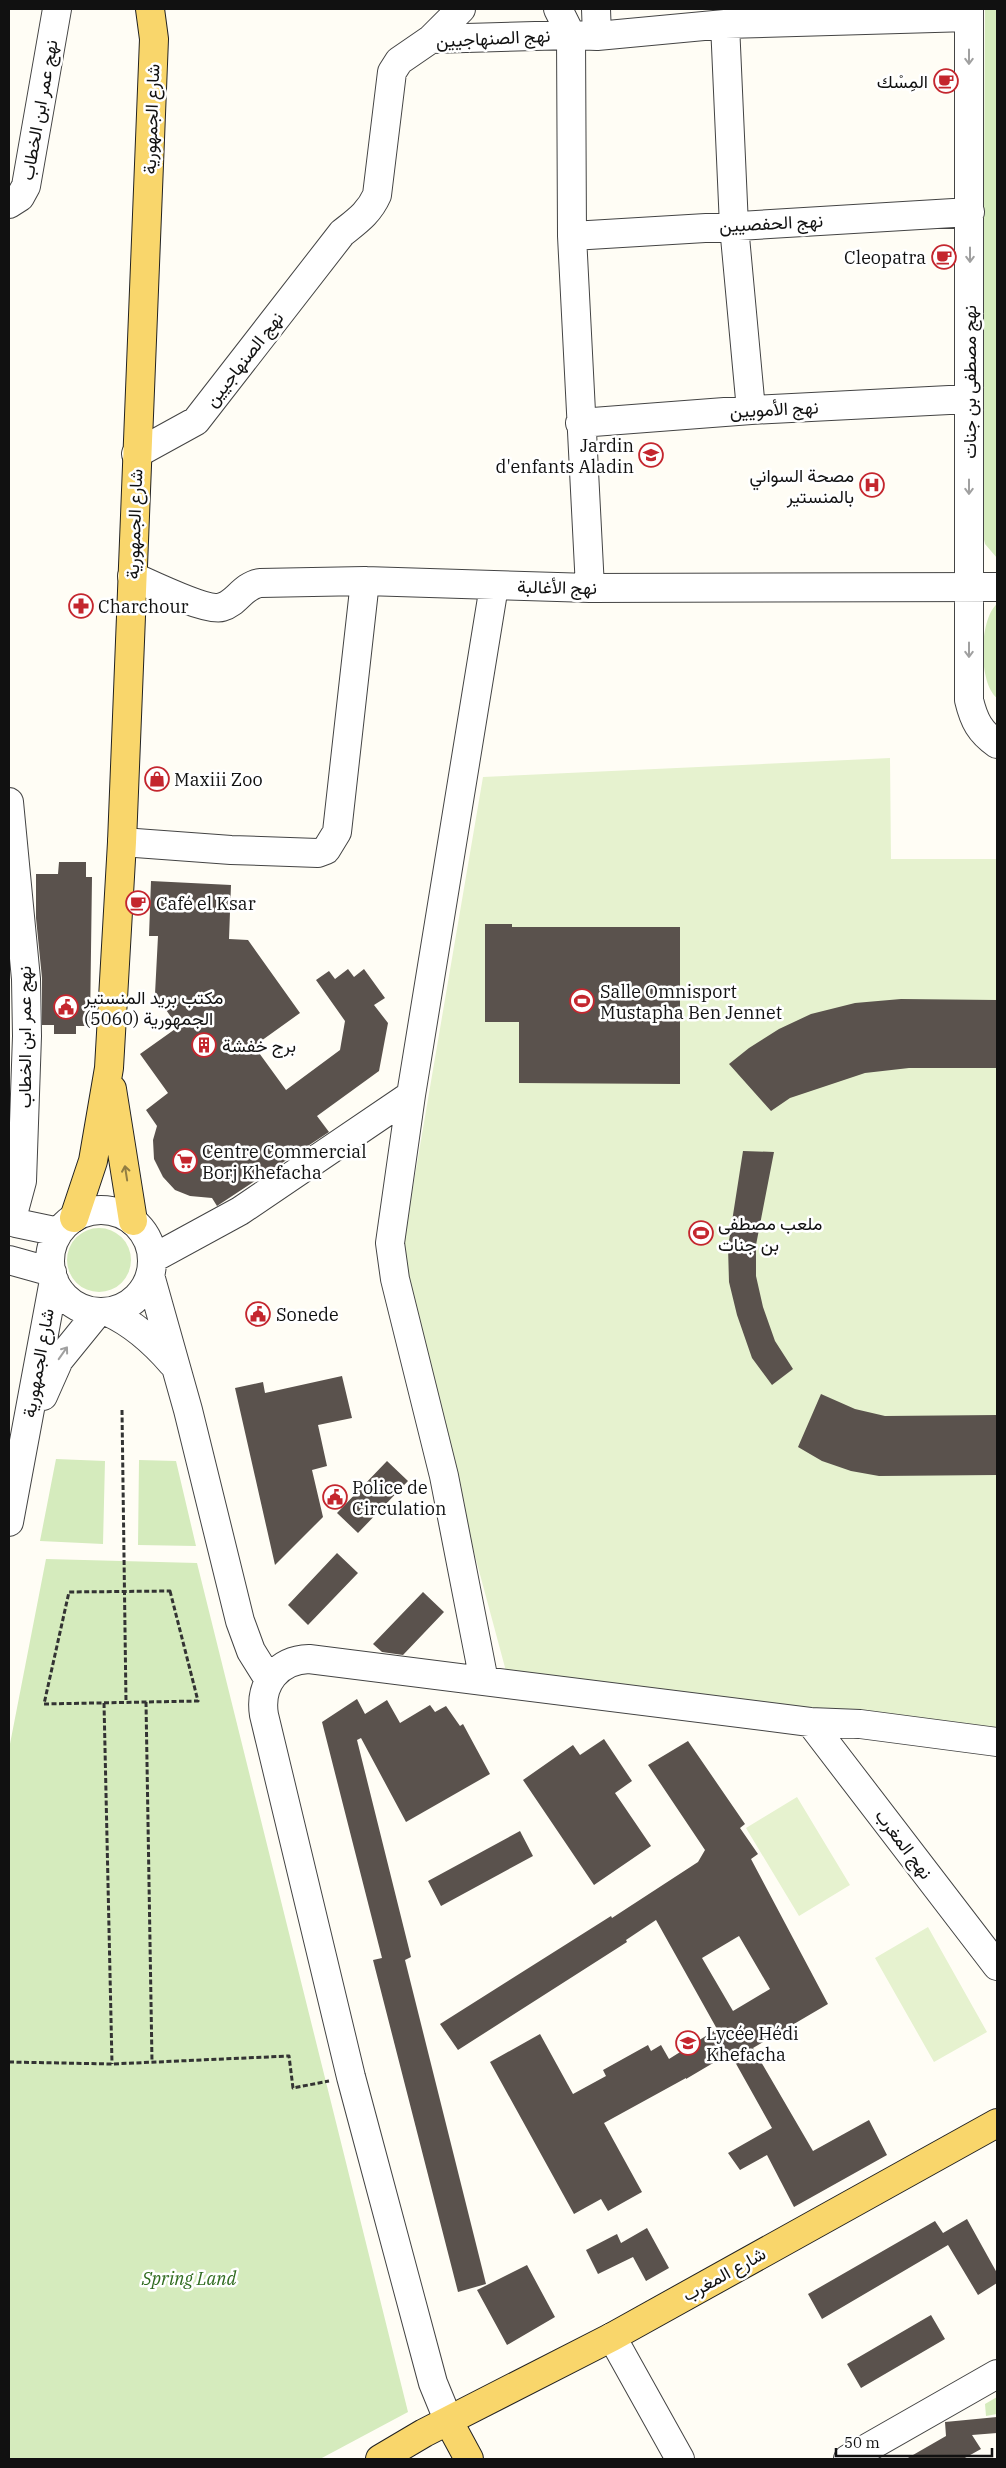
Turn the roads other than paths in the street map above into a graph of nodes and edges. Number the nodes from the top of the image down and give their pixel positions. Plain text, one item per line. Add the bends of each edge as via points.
1 (57, 9) edge
2 (150, 9) edge
3 (166, 9) edge
4 (461, 9) edge
5 (557, 9) edge
6 (596, 9) edge
7 (969, 13) edge
8 (724, 24) junction
9 (584, 35) junction
10 (154, 39) junction
11 (431, 39) junction
12 (9, 204) edge
13 (970, 212) junction
14 (734, 226) junction
15 (572, 236) junction
16 (969, 398) junction
17 (751, 410) junction
18 (580, 423) junction
19 (136, 454) junction
20 (132, 576) junction
21 (365, 581) junction
22 (494, 586) junction
23 (969, 587) junction
24 (997, 587) edge
25 (590, 588) junction
26 (997, 744) edge
27 (9, 804) edge
28 (122, 842) junction
29 (13, 883) edge
30 (109, 1068) junction
31 (411, 1095) junction
32 (16, 1163) edge
33 (12, 1218) edge
34 (66, 1225) junction
35 (145, 1248) junction
36 (9, 1252) edge
37 (9, 1260) edge
38 (53, 1276) junction
39 (103, 1312) junction
40 (176, 1368) junction
41 (24, 1446) junction
42 (9, 1522) edge
43 (269, 1680) junction
44 (484, 1680) junction
45 (810, 1722) junction
46 (997, 1742) edge
47 (997, 1966) edge
48 (997, 2123) edge
49 (612, 2337) junction
50 (997, 2374) edge
51 (450, 2422) junction
52 (380, 2459) edge
53 (469, 2459) edge
54 (680, 2459) edge
55 (848, 2459) edge

1 - 12 street, نهج عمر ابن الخطاب via 26,186 20,197
2 - 10 main road, شارع الجمهورية
3 - 10 main road, شارع الجمهورية
4 - 11 street
5 - 9 street
6 - 9 street
7 - 8 street, نهج الصنهاجيين
7 -> 13 street, نهج مصطفى بن جنات
8 - 9 street, نهج الصنهاجيين
8 - 14 street
9 - 11 street, نهج الصنهاجيين
9 - 15 street
10 - 19 main road, شارع الجمهورية
11 - 19 street, نهج الصنهاجيين via 407,53 392,72 377,195 372,208 342,233 192,425
13 - 14 street, نهج الحفصيين
13 -> 16 street, نهج مصطفى بن جنات
14 - 15 street, نهج الحفصيين
14 - 17 street
15 - 18 street
16 - 17 street, نهج الأمويين
16 -> 23 street, نهج مصطفى بن جنات
17 - 18 street, نهج الأمويين
18 - 25 street
19 - 20 main road, شارع الجمهورية
20 - 21 street, نهج الأغالبة via 217,608 225,606 252,584
20 - 28 main road, شارع الجمهورية
21 - 22 street, نهج الأغالبة
21 - 28 street via 336,832 326,850 318,853 231,850
22 - 25 street, نهج الأغالبة
22 - 31 street
23 - 24 street, نهج الأغالبة
23 - 25 street, نهج الأغالبة
23 -> 26 street, نهج مصطفى بن جنات via 969,700 974,720 984,735
27 - 29 street, نهج عمر ابن الخطاب
28 - 30 main road, شارع الجمهورية
29 - 32 street, نهج عمر ابن الخطاب via 26,979 27,1036
30 - 34 main road, شارع الجمهورية via 93,1161
35 -> 30 main road, شارع الجمهورية
31 - 35 street via 240,1212 206,1231
31 - 44 street via 393,1219 391,1260 444,1476
32 - 33 street, نهج عمر ابن الخطاب via 22,1182
33 - 34 street
33 - 36 street, نهج عمر ابن الخطاب via 16,1240
34 - 35 street via 88,1211 120,1213
34 - 38 street via 53,1245 50,1258
35 - 39 street via 144,1290 133,1301
35 - 40 street
37 - 38 street
38 - 39 street via 61,1292 71,1302 84,1309
38 - 41 street, شارع الجمهورية
39 - 40 street via 126,1320 145,1334
41 -> 39 street, شارع الجمهورية via 59,1360
40 - 43 street via 240,1620 251,1651
41 - 42 street, شارع الجمهورية
43 - 44 street via 288,1664 310,1659
43 - 51 street via 263,1700 264,1715 352,2077 434,2383
44 - 45 street
45 - 46 street via 860,1724
45 - 47 street, نهج المغرب
48 - 49 main road, شارع المغرب
49 - 51 main road, شارع المغرب
49 - 54 street
50 - 55 street
51 - 52 main road, شارع المغرب
51 - 53 main road

